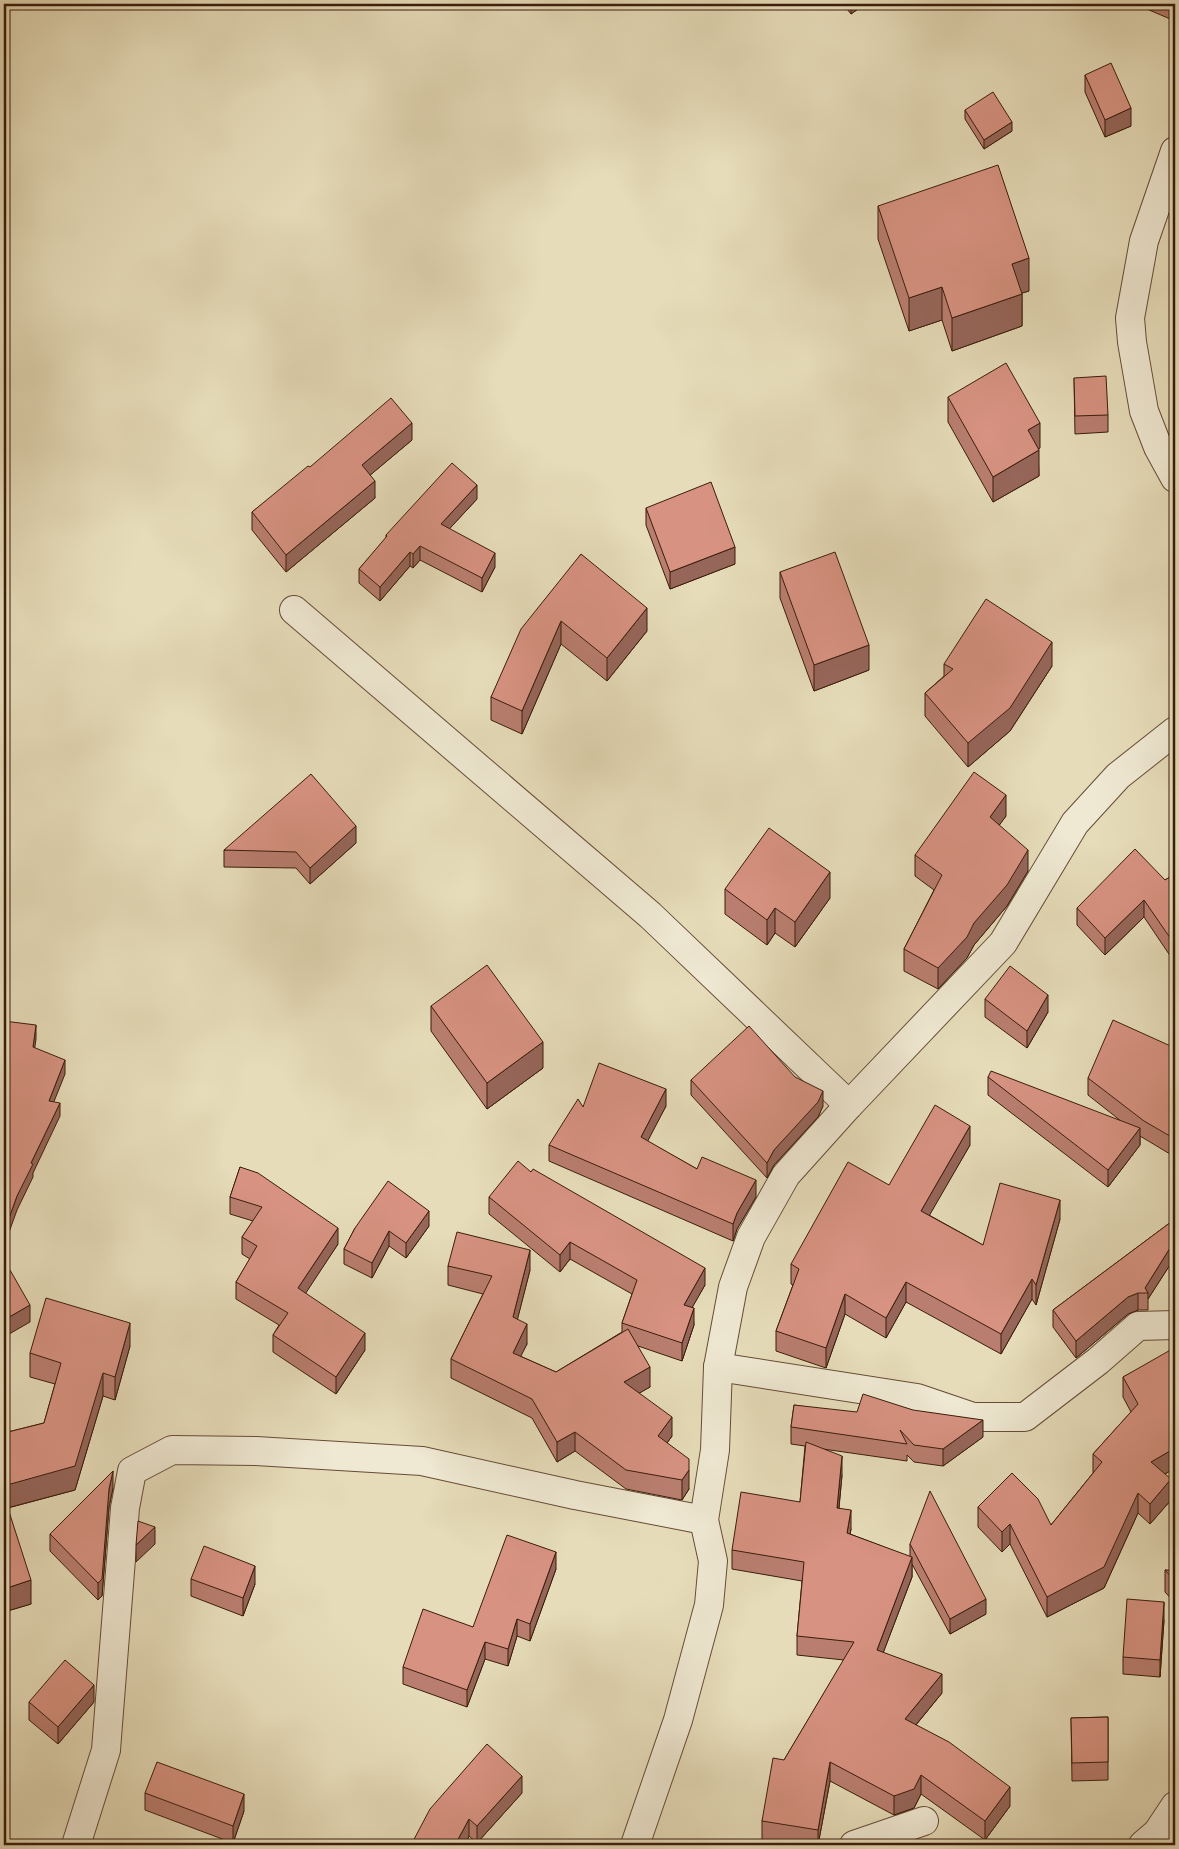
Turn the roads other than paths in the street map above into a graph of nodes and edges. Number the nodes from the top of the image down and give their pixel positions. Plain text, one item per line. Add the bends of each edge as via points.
1 (1175, 151) edge
2 (1175, 478) edge
3 (294, 610) dead end
4 (1175, 731) edge
5 (848, 1105) junction
6 (1175, 1325) edge
7 (718, 1367) junction
8 (704, 1520) junction
9 (1175, 1806) edge
10 (924, 1821) dead end
11 (76, 1845) edge
12 (635, 1845) edge
13 (854, 1845) edge
14 (1143, 1845) edge

1 - 2 street via 1144,241 1130,318 1144,411
3 - 5 street via 650,915
4 - 5 street via 1118,776 1075,823 1003,942
5 - 7 street via 786,1175 751,1237 733,1287
6 - 7 street via 1138,1326 1025,1417 973,1417 917,1398
7 - 8 street via 715,1450
8 - 11 street via 575,1496 422,1461 256,1451 172,1450 132,1471 125,1508 106,1750
8 - 12 street via 713,1561 709,1605 678,1720
9 - 14 street via 1157,1834
10 - 13 street

